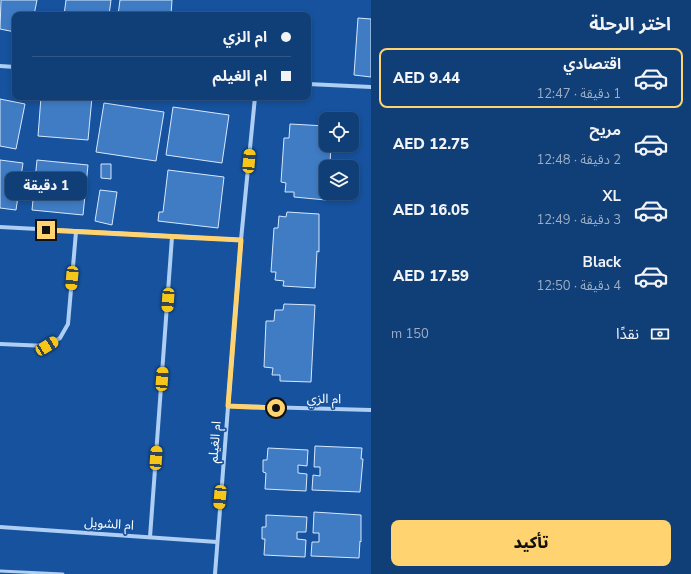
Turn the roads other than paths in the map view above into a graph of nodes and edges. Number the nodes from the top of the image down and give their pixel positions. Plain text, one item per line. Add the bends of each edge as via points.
1 (0, 66) edge
2 (12, 67) edge
3 (311, 84) edge
4 (371, 87) edge
5 (255, 100) edge
6 (0, 227) edge
7 (76, 232) junction
8 (172, 237) junction
9 (241, 240) junction
10 (0, 344) edge
11 (228, 406) junction
12 (371, 410) edge
13 (0, 526) edge
14 (150, 537) junction
15 (217, 542) junction
16 (0, 571) edge
17 (63, 574) edge
18 (215, 574) edge

1 - 2 street
3 - 4 street
5 - 9 street, ام الغيلم
6 - 7 street
7 - 8 street
7 - 10 street via 68,324 60,338 47,346
8 - 9 street
8 - 14 street
9 - 11 street, ام الغيلم
11 - 12 street, ام الزي
11 - 15 street, ام الغيلم
13 - 14 street, ام الشويل
14 - 15 street, ام الشويل
15 - 18 street, ام الغيلم
16 - 17 lane

